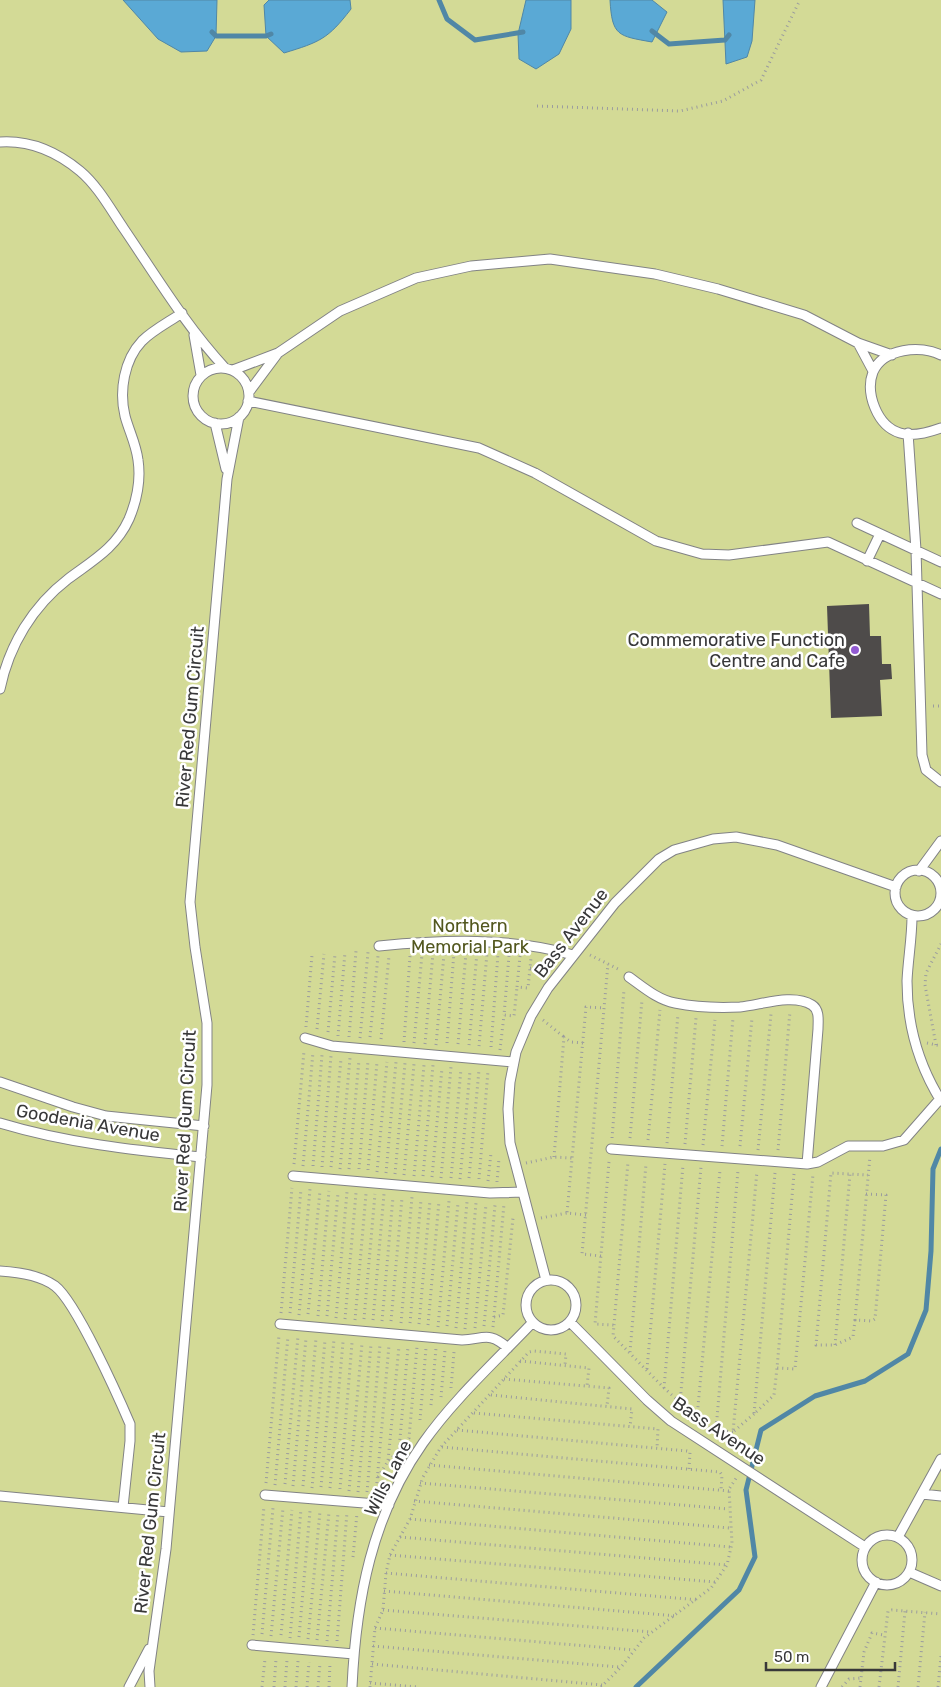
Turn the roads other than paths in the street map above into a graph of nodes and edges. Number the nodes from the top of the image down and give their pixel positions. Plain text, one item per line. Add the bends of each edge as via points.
1 (0, 142) edge
2 (182, 313) junction
3 (194, 332) junction
4 (858, 343) junction
5 (278, 353) junction
6 (892, 354) junction
7 (941, 355) edge
8 (229, 369) junction
9 (873, 371) junction
10 (201, 375) junction
11 (248, 396) junction
12 (238, 417) junction
13 (215, 423) junction
14 (941, 428) edge
15 (908, 433) junction
16 (227, 479) junction
17 (857, 523) dead end
18 (880, 534) junction
19 (916, 550) junction
20 (867, 561) junction
21 (941, 562) edge
22 (916, 581) junction
23 (941, 594) edge
24 (0, 689) edge
25 (941, 782) edge
26 (941, 841) edge
27 (919, 871) junction
28 (896, 886) junction
29 (940, 887) edge
30 (912, 916) junction
31 (378, 946) road end
32 (576, 952) junction
33 (629, 977) road end
34 (400, 1052) road end
35 (514, 1062) junction
36 (0, 1082) edge
37 (940, 1100) edge
38 (0, 1123) edge
39 (204, 1126) junction
40 (611, 1148) road end
41 (201, 1157) junction
42 (811, 1164) junction
43 (367, 1182) road end
44 (522, 1192) junction
45 (0, 1271) edge
46 (546, 1280) junction
47 (533, 1322) junction
48 (570, 1322) junction
49 (354, 1331) road end
50 (508, 1348) junction
51 (941, 1459) edge
52 (922, 1494) junction
53 (0, 1496) edge
54 (941, 1496) edge
55 (288, 1497) road end
56 (389, 1505) junction
57 (123, 1507) junction
58 (169, 1512) junction
59 (898, 1537) junction
60 (865, 1547) junction
61 (909, 1572) junction
62 (876, 1582) junction
63 (941, 1586) edge
64 (152, 1645) junction
65 (284, 1648) road end
66 (354, 1654) junction
67 (129, 1687) edge
68 (150, 1687) edge
69 (352, 1687) edge
70 (821, 1687) edge

1 - 2 lane via 35,145 57,155 81,172 100,194
2 - 3 lane
2 - 24 lane via 142,342 134,352 126,373 123,407 136,449 139,476 128,520 110,547 56,589 31,616 13,646
3 - 8 lane
3 - 10 lane
4 - 5 lane via 804,315 718,289 655,274 550,259 471,266 416,278 340,311
4 - 6 lane
4 - 9 lane
5 - 8 lane
5 - 11 lane
6 - 7 lane via 926,350
6 - 9 lane
8 - 10 lane via 216,368
8 - 11 lane via 246,383
9 - 15 lane via 872,400 878,414 887,426 900,433
10 - 13 lane via 193,390 195,408 206,420
11 - 12 lane via 245,410
11 - 20 lane via 479,448 535,473 656,541 702,554 729,556 828,542
12 - 13 lane via 231,422
12 - 16 lane, River Red Gum Circuit
13 - 16 lane, River Red Gum Circuit
14 - 15 lane
15 - 19 lane
16 - 39 lane, River Red Gum Circuit via 190,902 207,1023
17 - 18 lane
18 - 19 lane
18 - 20 lane
19 - 21 lane
19 - 22 lane
20 - 22 lane
22 - 23 lane
22 - 25 lane via 922,755 926,770
26 - 27 lane
27 - 28 lane via 905,875
27 - 29 lane via 932,876
28 - 30 lane via 900,908
28 - 32 lane, Bass Avenue via 777,845 736,837 713,838 674,850 659,859 615,903
29 - 30 lane via 934,910
30 - 37 lane via 907,981 911,1031 919,1058
31 - 32 lane via 478,942
32 - 35 lane, Bass Avenue via 533,1012
33 - 42 lane via 661,998 679,1004 734,1007 791,1001 811,1004 818,1013
34 - 35 lane
35 - 44 lane, Bass Avenue via 508,1109 510,1143
36 - 39 lane, Goodenia Avenue via 106,1116
37 - 42 lane via 904,1140 894,1144 848,1146
38 - 41 lane, Goodenia Avenue via 103,1146
39 - 41 lane, River Red Gum Circuit
40 - 42 lane
41 - 58 lane, River Red Gum Circuit
43 - 44 lane via 478,1192
44 - 46 lane, Bass Avenue
45 - 57 lane via 42,1278 56,1287 76,1314 130,1424
46 - 47 lane via 537,1284 527,1298 526,1306
46 - 48 lane via 561,1282 573,1292 577,1308
47 - 48 lane via 547,1330 556,1330
47 - 50 lane, Wills Lane
48 - 60 lane, Bass Avenue via 665,1416
49 - 50 lane via 451,1339 483,1337
50 - 56 lane, Wills Lane via 424,1443
51 - 52 lane
52 - 54 lane
52 - 59 lane
53 - 57 lane
55 - 56 lane
56 - 66 lane, Wills Lane via 371,1550 360,1595
57 - 58 lane
58 - 64 lane, River Red Gum Circuit via 163,1587
59 - 60 lane via 883,1534
59 - 61 lane via 910,1548
60 - 62 lane via 862,1554 864,1570
61 - 62 lane via 898,1583
61 - 63 lane
62 - 70 lane
64 - 67 lane
64 - 68 lane, River Red Gum Circuit via 148,1671
65 - 66 lane
66 - 69 lane, Wills Lane

